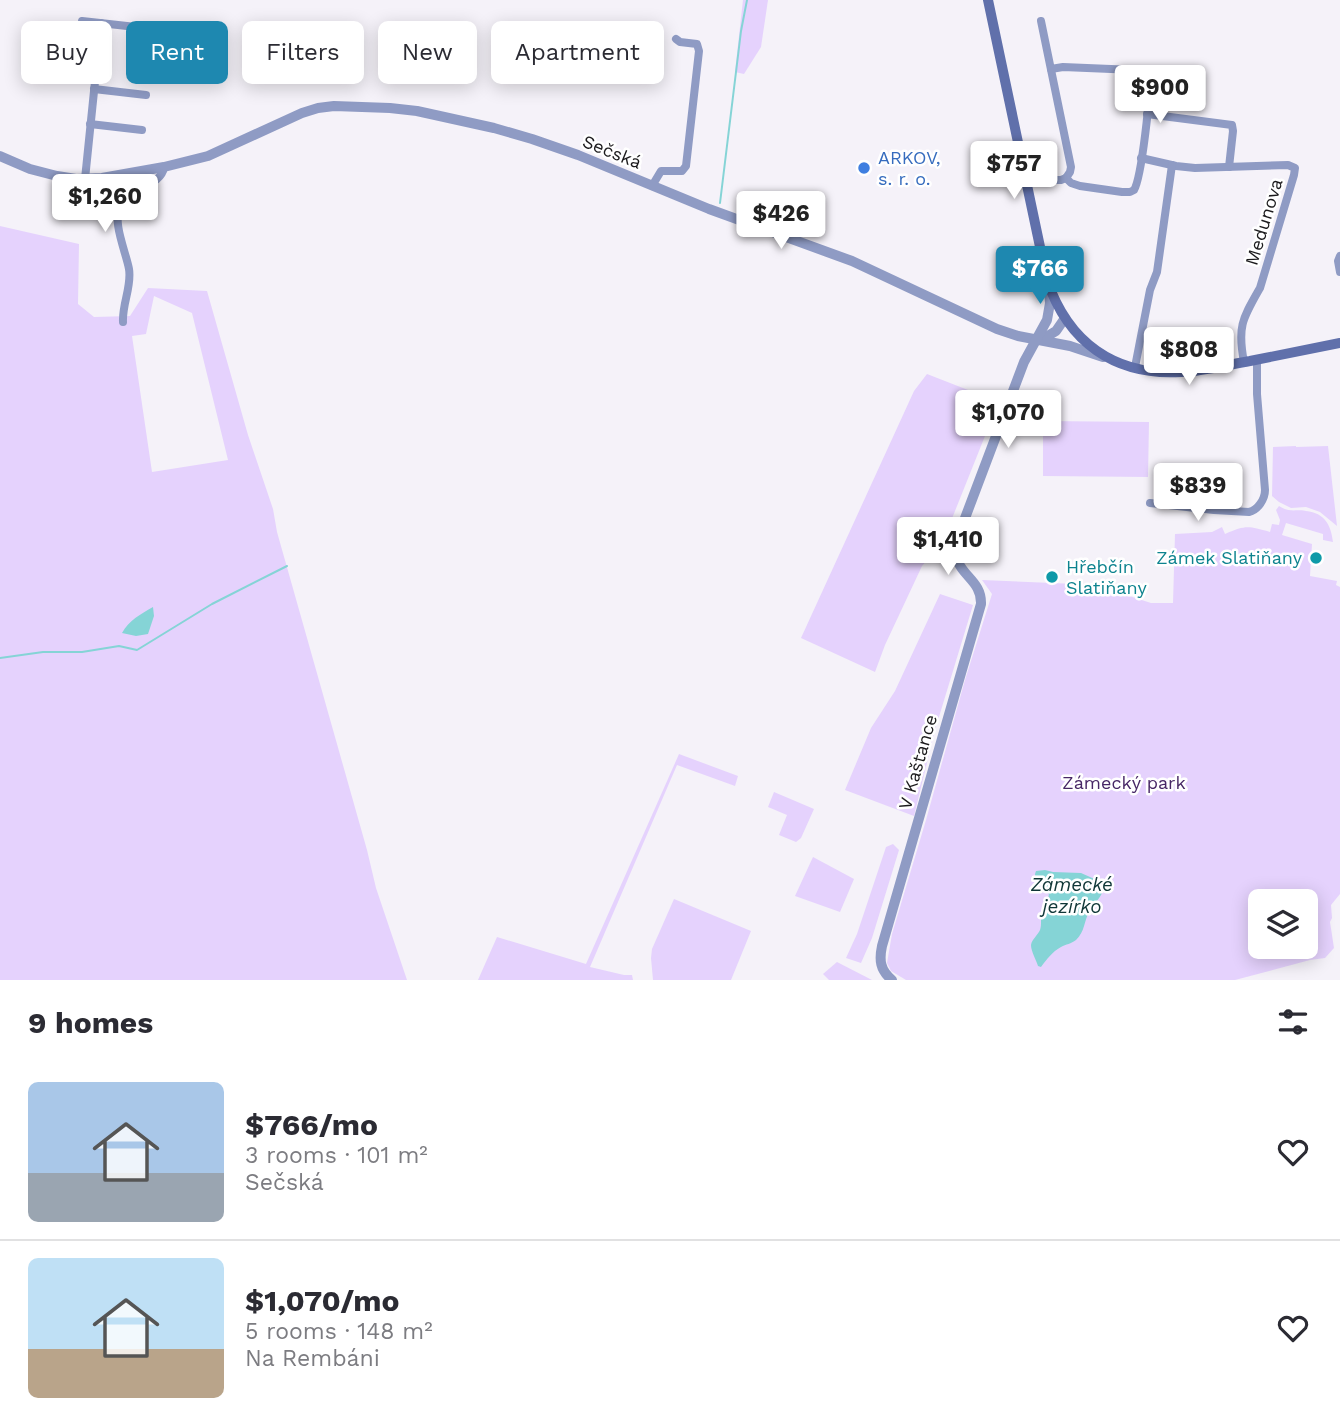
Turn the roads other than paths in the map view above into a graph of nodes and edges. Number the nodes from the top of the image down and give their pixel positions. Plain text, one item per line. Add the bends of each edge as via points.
1 (988, 0) edge
2 (1041, 21) dead end
3 (676, 39) dead end
4 (1051, 69) junction
5 (95, 84) edge
6 (94, 89) junction
7 (146, 94) dead end
8 (1147, 114) junction
9 (90, 124) junction
10 (142, 130) dead end
11 (0, 156) edge
12 (1142, 158) junction
13 (1172, 165) junction
14 (164, 167) junction
15 (1230, 167) junction
16 (1066, 178) junction
17 (85, 179) junction
18 (1025, 180) junction
19 (652, 186) junction
20 (1340, 256) edge
21 (1340, 272) edge
22 (1047, 280) junction
23 (1065, 318) junction
24 (122, 323) dead end
25 (1044, 325) junction
26 (1038, 340) junction
27 (1340, 343) edge
28 (1257, 359) junction
29 (1244, 362) junction
30 (1129, 366) junction
31 (1150, 503) dead end
32 (892, 980) edge

1 - 18 main road
2 - 4 street
3 - 19 street via 699,48 686,166 682,171 661,171
4 - 8 street via 1141,72 1149,81
4 - 16 street via 1071,166
5 - 6 street
6 - 7 street
6 - 9 street
8 - 12 street
8 - 15 street via 1231,125
9 - 10 street
9 - 17 street
11 - 17 street, Sečská via 30,169
12 - 13 street, Medunova
12 - 16 street via 1137,185 1130,192 1078,186
13 - 15 street, Medunova
13 - 30 street via 1157,272
14 - 17 street, Sečská
14 - 19 street, Sečská via 208,156 318,108 390,108 436,114 532,139
14 - 24 street via 158,178 127,199 118,211 129,271
15 - 29 street, Medunova via 1290,165 1295,169 1260,288 1241,327
16 - 18 street
18 - 22 main road
19 - 26 street, Sečská via 852,261 989,326
20 - 21 street
22 - 23 main road
22 - 25 street via 1050,299
23 - 25 street
23 - 26 street via 1054,333
23 - 30 main road via 1088,345
25 - 26 street
26 - 30 street, Sečská
26 - 32 street, V Kaštance via 1022,368 958,537 959,566 977,587 981,604 882,946 881,965
27 - 28 main road
28 - 29 main road
28 - 31 street via 1265,495 1255,509
29 - 30 main road via 1175,372

